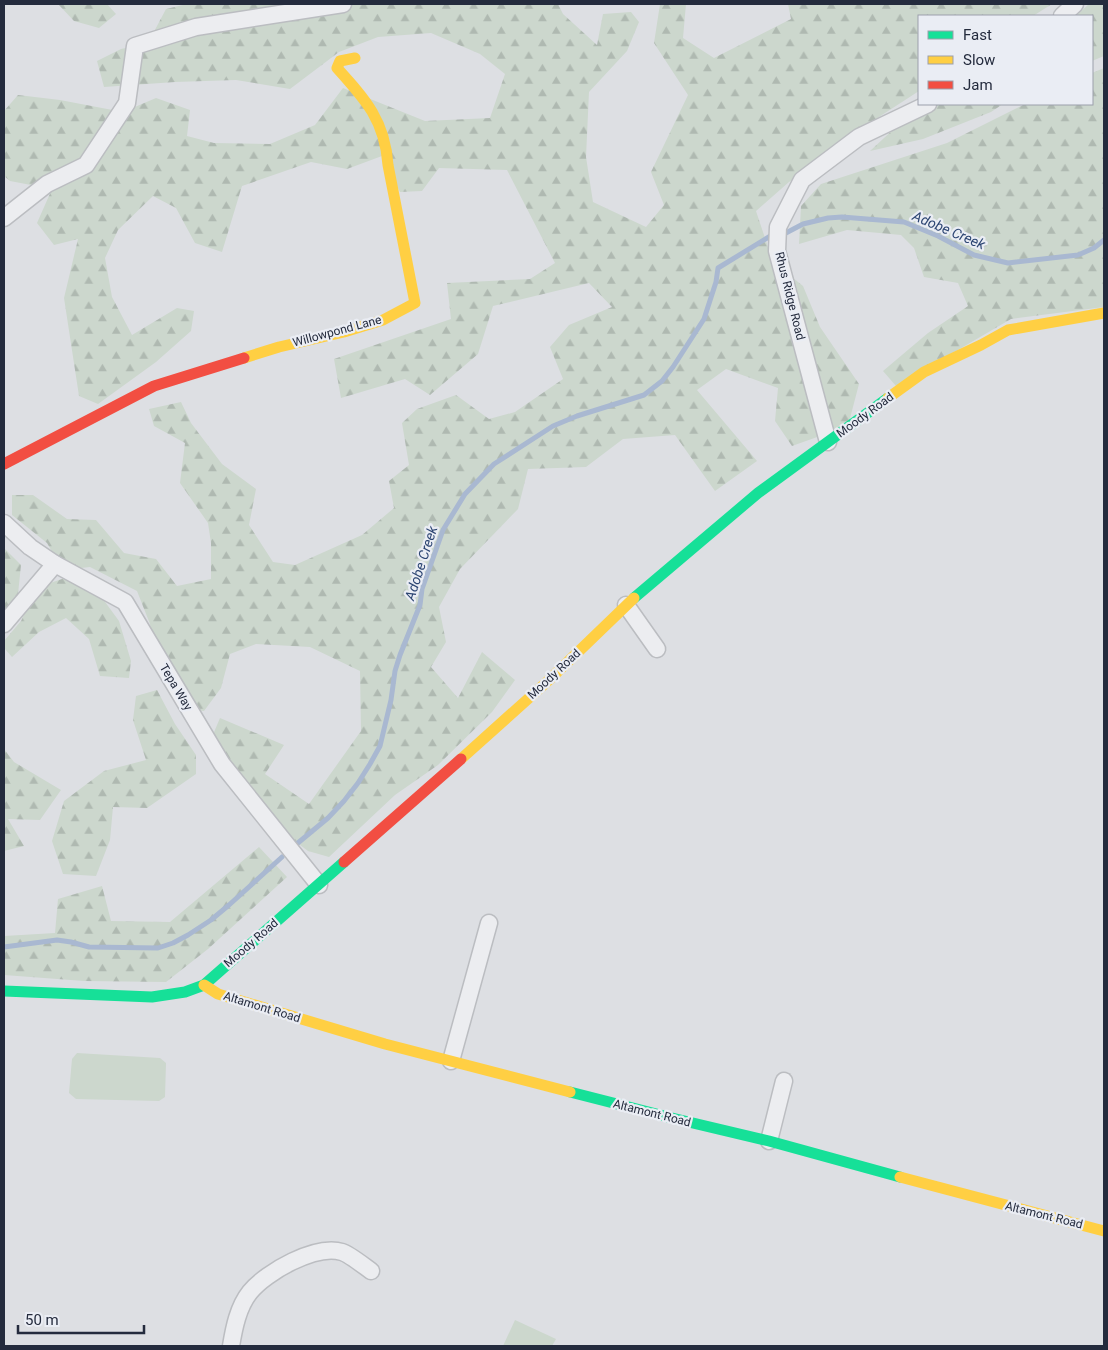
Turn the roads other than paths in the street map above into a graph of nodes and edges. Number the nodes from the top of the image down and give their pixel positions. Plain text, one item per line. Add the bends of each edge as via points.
1 (343, 4) edge
2 (1075, 4) edge
3 (1063, 15) edge
4 (355, 58) dead end
5 (926, 105) edge
6 (4, 218) edge
7 (1104, 313) edge
8 (828, 442) junction
9 (4, 464) edge
10 (4, 523) edge
11 (56, 564) junction
12 (626, 605) junction
13 (4, 624) edge
14 (657, 649) dead end
15 (319, 884) junction
16 (489, 923) dead end
17 (204, 985) junction
18 (4, 991) edge
19 (451, 1061) junction
20 (784, 1081) dead end
21 (769, 1141) junction
22 (1104, 1230) edge
23 (371, 1271) dead end
24 (231, 1346) edge

1 - 6 street via 196,27 136,46 127,103 86,165 47,184
2 - 3 street
4 - 9 street, Willowpond Lane via 340,61 336,68 361,94 380,122 416,303 383,320 279,347 154,386
5 - 8 street, Rhus Ridge Road via 860,138 802,180 778,227 778,251
7 - 8 street, Moody Road via 1008,330 924,372
8 - 12 street, Moody Road via 758,493
10 - 11 street, Tepa Way via 30,547
11 - 13 street
11 - 15 street, Tepa Way via 125,602 222,764
12 - 14 street
12 - 15 street, Moody Road via 549,680
15 - 17 street, Moody Road
16 - 19 street
17 - 18 street, Moody Road via 185,992 152,997
17 - 19 street, Altamont Road via 218,994
19 - 21 street, Altamont Road
20 - 21 street
21 - 22 street, Altamont Road
23 - 24 street via 343,1252 326,1251 295,1259 250,1292 237,1317

